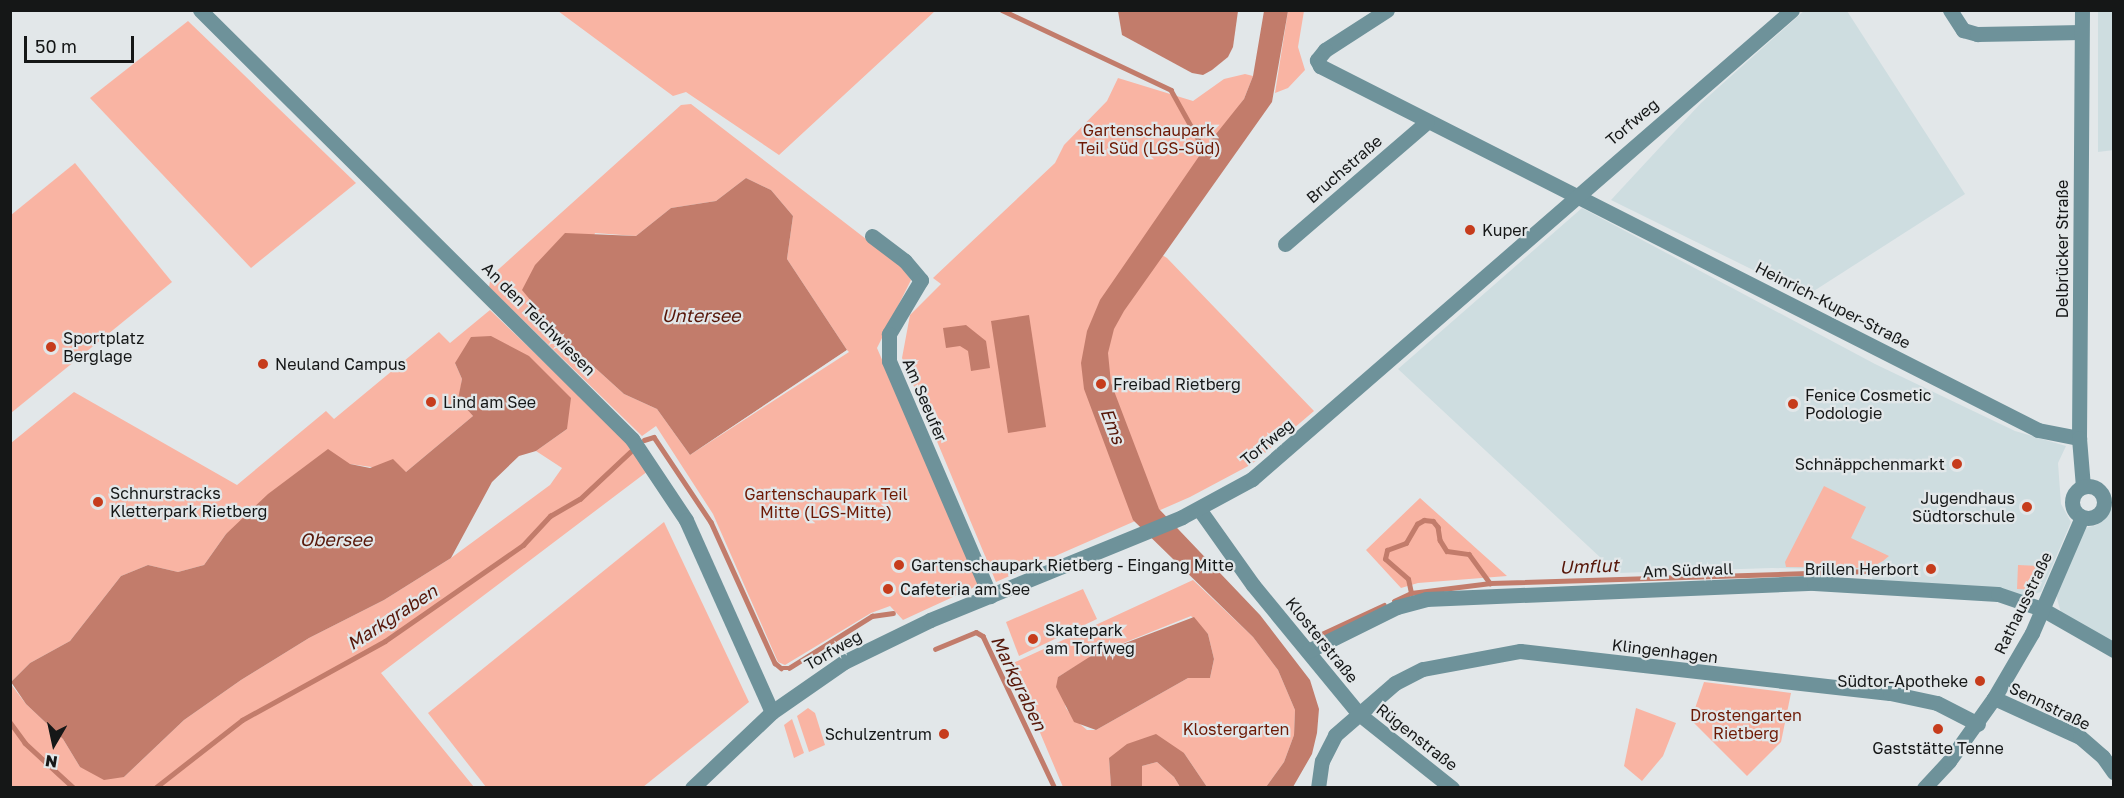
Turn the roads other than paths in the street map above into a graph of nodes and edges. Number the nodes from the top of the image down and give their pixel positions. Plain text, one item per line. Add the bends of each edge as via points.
1 (200, 10) edge
2 (1387, 10) edge
3 (1792, 10) edge
4 (1950, 10) edge
5 (2082, 10) edge
6 (2081, 32) junction
7 (1427, 122) junction
8 (1575, 195) junction
9 (872, 236) dead end
10 (1285, 244) dead end
11 (2079, 438) junction
12 (2083, 487) junction
13 (2108, 493) edge
14 (1202, 514) junction
15 (2082, 517) junction
16 (990, 596) junction
17 (2042, 609) junction
18 (2114, 650) edge
19 (1308, 651) junction
20 (1994, 698) junction
21 (771, 712) junction
22 (1359, 714) junction
23 (1978, 724) junction
24 (2114, 773) edge
25 (692, 788) edge
26 (1318, 788) edge
27 (1452, 788) edge
28 (1924, 788) edge

1 - 21 street, An den Teichwiesen via 632,439 686,520
2 - 7 street via 1325,50 1317,60 1326,71
3 - 8 street, Torfweg
4 - 6 street via 1963,30 1977,34
5 - 6 street, Delbrücker Straße
6 - 11 street, Delbrücker Straße
7 - 8 street
7 - 10 street, Bruchstraße
8 - 11 street, Heinrich-Kuper-Straße via 2038,430
8 - 14 street, Torfweg via 1282,457
9 - 16 street, Am Seeufer via 905,261 921,280 889,334 889,361
11 - 12 street, Delbrücker Straße
12 - 13 street
12 - 15 street via 2073,498 2073,506
13 - 15 street via 2100,513
14 - 16 street, Torfweg via 1182,517
14 - 19 street, Klosterstraße
15 - 17 street, Rathausstraße
16 - 21 street, Torfweg via 864,651
17 - 18 street, Am Südwall
17 - 19 street, Am Südwall via 1998,594 1814,583 1426,598 1397,607
17 - 20 street, Rathausstraße
19 - 22 street, Klosterstraße
20 - 23 street, Rathausstraße
20 - 24 street, Sennstraße via 2080,737
21 - 25 street, Torfweg
22 - 23 street, Klingenhagen via 1395,682 1423,669 1520,651 1890,693 1937,703
22 - 26 street via 1335,735 1322,761
22 - 27 street, Rügenstraße
23 - 28 street, Rathausstraße

